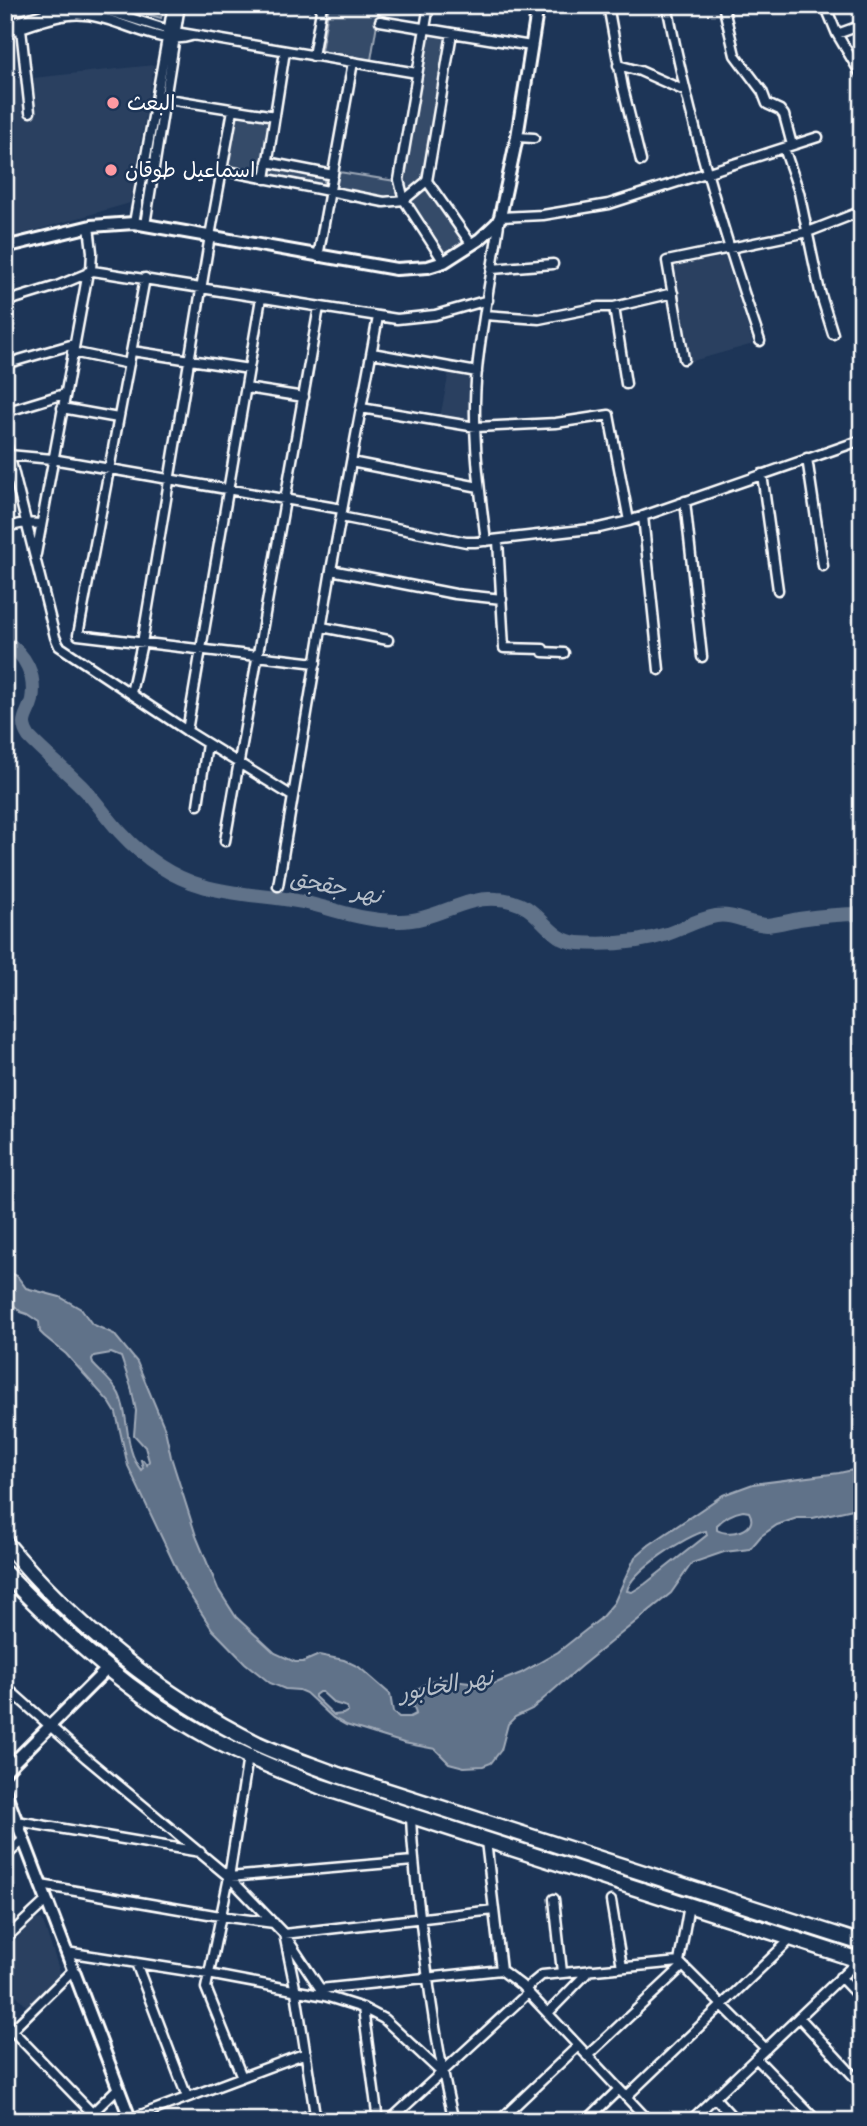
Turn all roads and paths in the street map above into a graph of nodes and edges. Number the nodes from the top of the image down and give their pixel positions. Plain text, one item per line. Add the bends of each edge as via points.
1 (173, 5) edge
2 (180, 5) edge
3 (322, 5) edge
4 (429, 5) edge
5 (538, 5) edge
6 (608, 5) edge
7 (667, 5) edge
8 (723, 5) edge
9 (825, 5) edge
10 (380, 21) dead end
11 (5, 25) edge
12 (862, 25) edge
13 (425, 28) junction
14 (21, 29) junction
15 (5, 33) edge
16 (452, 33) junction
17 (837, 34) junction
18 (171, 35) junction
19 (531, 46) junction
20 (285, 51) junction
21 (313, 56) junction
22 (353, 62) junction
23 (618, 65) junction
24 (416, 73) junction
25 (862, 76) edge
26 (685, 91) junction
27 (160, 98) junction
28 (233, 110) junction
29 (30, 112) dead end
30 (275, 116) junction
31 (818, 137) dead end
32 (517, 138) junction
33 (534, 138) dead end
34 (788, 147) junction
35 (641, 161) dead end
36 (267, 162) junction
37 (222, 170) junction
38 (707, 172) junction
39 (333, 175) junction
40 (265, 179) junction
41 (427, 180) junction
42 (330, 191) junction
43 (404, 200) junction
44 (862, 211) edge
45 (500, 217) junction
46 (139, 224) junction
47 (89, 226) junction
48 (808, 232) junction
49 (210, 236) junction
50 (472, 245) junction
51 (5, 247) edge
52 (728, 247) junction
53 (318, 257) junction
54 (444, 262) junction
55 (553, 264) dead end
56 (492, 269) junction
57 (89, 271) junction
58 (145, 278) junction
59 (202, 288) junction
60 (673, 293) junction
61 (261, 298) junction
62 (488, 300) junction
63 (5, 302) edge
64 (319, 307) junction
65 (614, 307) junction
66 (485, 315) junction
67 (378, 317) junction
68 (833, 334) dead end
69 (760, 341) dead end
70 (73, 348) junction
71 (132, 351) junction
72 (372, 352) junction
73 (684, 359) dead end
74 (190, 361) junction
75 (5, 364) edge
76 (129, 364) junction
77 (249, 369) junction
78 (477, 372) junction
79 (626, 384) dead end
80 (246, 388) junction
81 (64, 394) junction
82 (304, 397) junction
83 (62, 408) junction
84 (362, 408) junction
85 (5, 412) edge
86 (118, 418) junction
87 (476, 427) junction
88 (5, 438) edge
89 (862, 440) edge
90 (9, 455) junction
91 (807, 458) junction
92 (52, 459) junction
93 (351, 462) junction
94 (109, 468) junction
95 (762, 474) junction
96 (170, 478) junction
97 (479, 487) junction
98 (229, 489) junction
99 (285, 499) junction
100 (685, 501) junction
101 (342, 513) junction
102 (643, 516) junction
103 (629, 521) junction
104 (25, 523) junction
105 (40, 524) junction
106 (5, 527) edge
107 (498, 540) junction
108 (486, 541) junction
109 (34, 561) junction
110 (823, 566) dead end
111 (331, 570) junction
112 (778, 590) dead end
113 (502, 599) junction
114 (322, 627) junction
115 (388, 640) dead end
116 (142, 642) junction
117 (201, 649) junction
118 (564, 653) dead end
119 (258, 656) junction
120 (702, 657) dead end
121 (316, 663) junction
122 (659, 670) dead end
123 (131, 694) junction
124 (187, 731) junction
125 (207, 744) junction
126 (240, 765) junction
127 (292, 796) junction
128 (198, 805) dead end
129 (225, 841) dead end
130 (278, 886) dead end
131 (5, 1542) edge
132 (5, 1573) edge
133 (107, 1669) junction
134 (5, 1686) edge
135 (50, 1726) junction
136 (247, 1757) junction
137 (5, 1771) edge
138 (5, 1791) edge
139 (411, 1817) junction
140 (17, 1821) junction
141 (24, 1839) junction
142 (486, 1841) junction
143 (201, 1852) junction
144 (5, 1857) edge
145 (412, 1861) junction
146 (229, 1877) junction
147 (41, 1885) junction
148 (554, 1899) dead end
149 (47, 1900) junction
150 (611, 1900) dead end
151 (689, 1905) junction
152 (494, 1910) junction
153 (220, 1916) junction
154 (420, 1920) junction
155 (274, 1923) junction
156 (284, 1934) junction
157 (5, 1939) edge
158 (791, 1939) junction
159 (862, 1943) edge
160 (66, 1952) junction
161 (860, 1961) edge
162 (136, 1963) junction
163 (681, 1964) junction
164 (622, 1967) junction
165 (73, 1970) junction
166 (501, 1970) junction
167 (590, 1970) junction
168 (562, 1972) junction
169 (208, 1974) junction
170 (428, 1978) junction
171 (840, 1978) junction
172 (527, 1991) junction
173 (296, 1992) junction
174 (323, 1992) junction
175 (862, 2000) edge
176 (722, 2005) junction
177 (363, 2008) junction
178 (548, 2013) junction
179 (799, 2017) junction
180 (5, 2023) edge
181 (12, 2030) junction
182 (578, 2046) junction
183 (766, 2049) junction
184 (306, 2053) junction
185 (587, 2056) junction
186 (756, 2058) junction
187 (442, 2073) junction
188 (242, 2077) junction
189 (862, 2085) edge
190 (118, 2088) junction
191 (619, 2089) junction
192 (187, 2097) junction
193 (626, 2097) junction
194 (715, 2098) junction
195 (5, 2112) edge
196 (92, 2113) junction
197 (316, 2117) edge
198 (130, 2120) edge
199 (13, 2121) edge
200 (84, 2121) edge
201 (295, 2121) edge
202 (378, 2121) edge
203 (389, 2121) edge
204 (454, 2121) edge
205 (499, 2121) edge
206 (586, 2121) edge
207 (649, 2121) edge
208 (690, 2121) edge
209 (736, 2121) edge
210 (817, 2121) edge

1 - 18 street
2 - 18 street
3 - 21 street
4 - 13 street
5 - 19 street
6 - 23 street
7 - 26 street
8 - 34 street via 735,55 767,104 784,115
9 - 17 street
10 - 13 street
11 - 18 street via 79,6 105,9
12 - 17 street
13 - 16 street
13 - 24 street
14 - 15 street
14 - 18 street via 86,15
14 - 29 street
16 - 19 street
16 - 41 street
17 - 25 street
18 - 20 street
18 - 27 street
19 - 32 street
20 - 21 street
20 - 30 street
21 - 22 street
22 - 24 street
22 - 39 street
23 - 26 street
23 - 35 street
24 - 43 street via 399,174
26 - 38 street
27 - 28 street
27 - 46 street
28 - 30 street
28 - 37 street
30 - 36 street
31 - 34 street
32 - 33 street
32 - 45 street
34 - 38 street
34 - 48 street
36 - 39 street
36 - 40 street
37 - 40 street
37 - 49 street
38 - 45 street via 590,209
38 - 52 street
39 - 42 street
40 - 42 street
41 - 43 street
41 - 50 street
42 - 43 street via 384,202
42 - 53 street
43 - 54 street
44 - 48 street
45 - 50 street
45 - 56 street
46 - 47 street
46 - 49 street
47 - 51 street
47 - 57 street
48 - 52 street
48 - 68 street
49 - 53 street
49 - 59 street
50 - 54 street
52 - 60 street via 667,261
52 - 69 street
53 - 54 street via 396,269
55 - 56 street
56 - 62 street
57 - 58 street
57 - 63 street
57 - 70 street
58 - 59 street
58 - 71 street
59 - 61 street
59 - 74 street
60 - 65 street
60 - 73 street
61 - 64 street
61 - 77 street
62 - 66 street
62 - 67 street via 423,317
64 - 67 street
64 - 82 street
65 - 66 street via 539,319
65 - 79 street
66 - 78 street
67 - 72 street
70 - 75 street
70 - 76 street
70 - 81 street
71 - 74 street
71 - 76 street
72 - 78 street
72 - 84 street
74 - 77 street
74 - 96 street
76 - 86 street
77 - 80 street
78 - 87 street
80 - 82 street
80 - 98 street
81 - 83 street
81 - 85 street
82 - 99 street
83 - 86 street
83 - 92 street
84 - 87 street
84 - 93 street
86 - 94 street
87 - 97 street
87 - 103 street via 608,415
88 - 90 street
89 - 91 street
90 - 92 street
90 - 104 street
91 - 95 street
91 - 110 street
92 - 94 street
92 - 105 street
93 - 97 street
93 - 101 street
94 - 96 street
94 - 116 street via 78,635
95 - 100 street
95 - 112 street
96 - 98 street
96 - 116 street
97 - 108 street
98 - 99 street
98 - 117 street
99 - 101 street
99 - 119 street
100 - 102 street
100 - 120 street
101 - 108 street via 466,542
101 - 111 street
102 - 103 street
102 - 122 street
103 - 107 street
104 - 105 street
104 - 106 street
104 - 109 street
105 - 109 street
107 - 108 street
107 - 113 street
109 - 123 street via 60,646
111 - 113 street
111 - 114 street
113 - 118 street via 505,648
114 - 115 street
114 - 121 street
116 - 117 street
116 - 123 street
117 - 119 street
117 - 124 street
119 - 121 street
119 - 126 street
121 - 127 street
123 - 124 street
124 - 125 street
125 - 126 street
125 - 128 street
126 - 127 street
126 - 129 street
127 - 130 street
131 - 159 highway via 44,1588 127,1661 175,1696 262,1746 338,1775
132 - 133 highway
133 - 135 street
133 - 136 highway via 170,1713
134 - 135 street
135 - 137 street
135 - 143 street
136 - 139 highway
136 - 146 street
138 - 140 street
139 - 142 highway
139 - 145 street
140 - 141 street
140 - 143 street
141 - 144 street
141 - 147 street
142 - 151 highway
142 - 152 street
143 - 146 street
145 - 146 street
145 - 154 street
146 - 153 street
146 - 155 street
147 - 149 street
147 - 153 street
148 - 168 street
149 - 157 street
149 - 160 street
150 - 164 street
151 - 158 highway
151 - 163 street
152 - 154 street
152 - 166 street
153 - 155 street
153 - 169 street
154 - 156 street
154 - 170 street
155 - 156 street
156 - 173 street
156 - 174 street
158 - 161 highway
158 - 176 street
160 - 162 street
160 - 165 street
161 - 171 street
162 - 169 street
162 - 192 street
163 - 164 street
163 - 176 street
163 - 185 street
164 - 167 street
165 - 181 street
165 - 190 street
166 - 170 street
166 - 172 street
167 - 168 street
167 - 178 street
168 - 172 street via 541,1975
169 - 173 street
169 - 188 street via 206,1988
170 - 174 street
170 - 187 street
171 - 175 street
171 - 179 street
172 - 178 street
172 - 187 street
173 - 174 street
173 - 184 street
174 - 177 street
176 - 183 street
176 - 193 street
177 - 187 street via 384,2019
177 - 202 street
178 - 182 street
179 - 183 street
179 - 189 street
180 - 181 street
181 - 196 street
182 - 185 street
182 - 205 street
183 - 186 street
184 - 188 street
184 - 197 street
185 - 191 street
186 - 194 street
186 - 210 street
187 - 203 street
187 - 204 street
188 - 192 street
190 - 196 street
190 - 198 street
191 - 193 street
191 - 206 street
192 - 198 street
193 - 207 street
194 - 208 street
194 - 209 street
195 - 199 street
196 - 200 street
197 - 201 street

